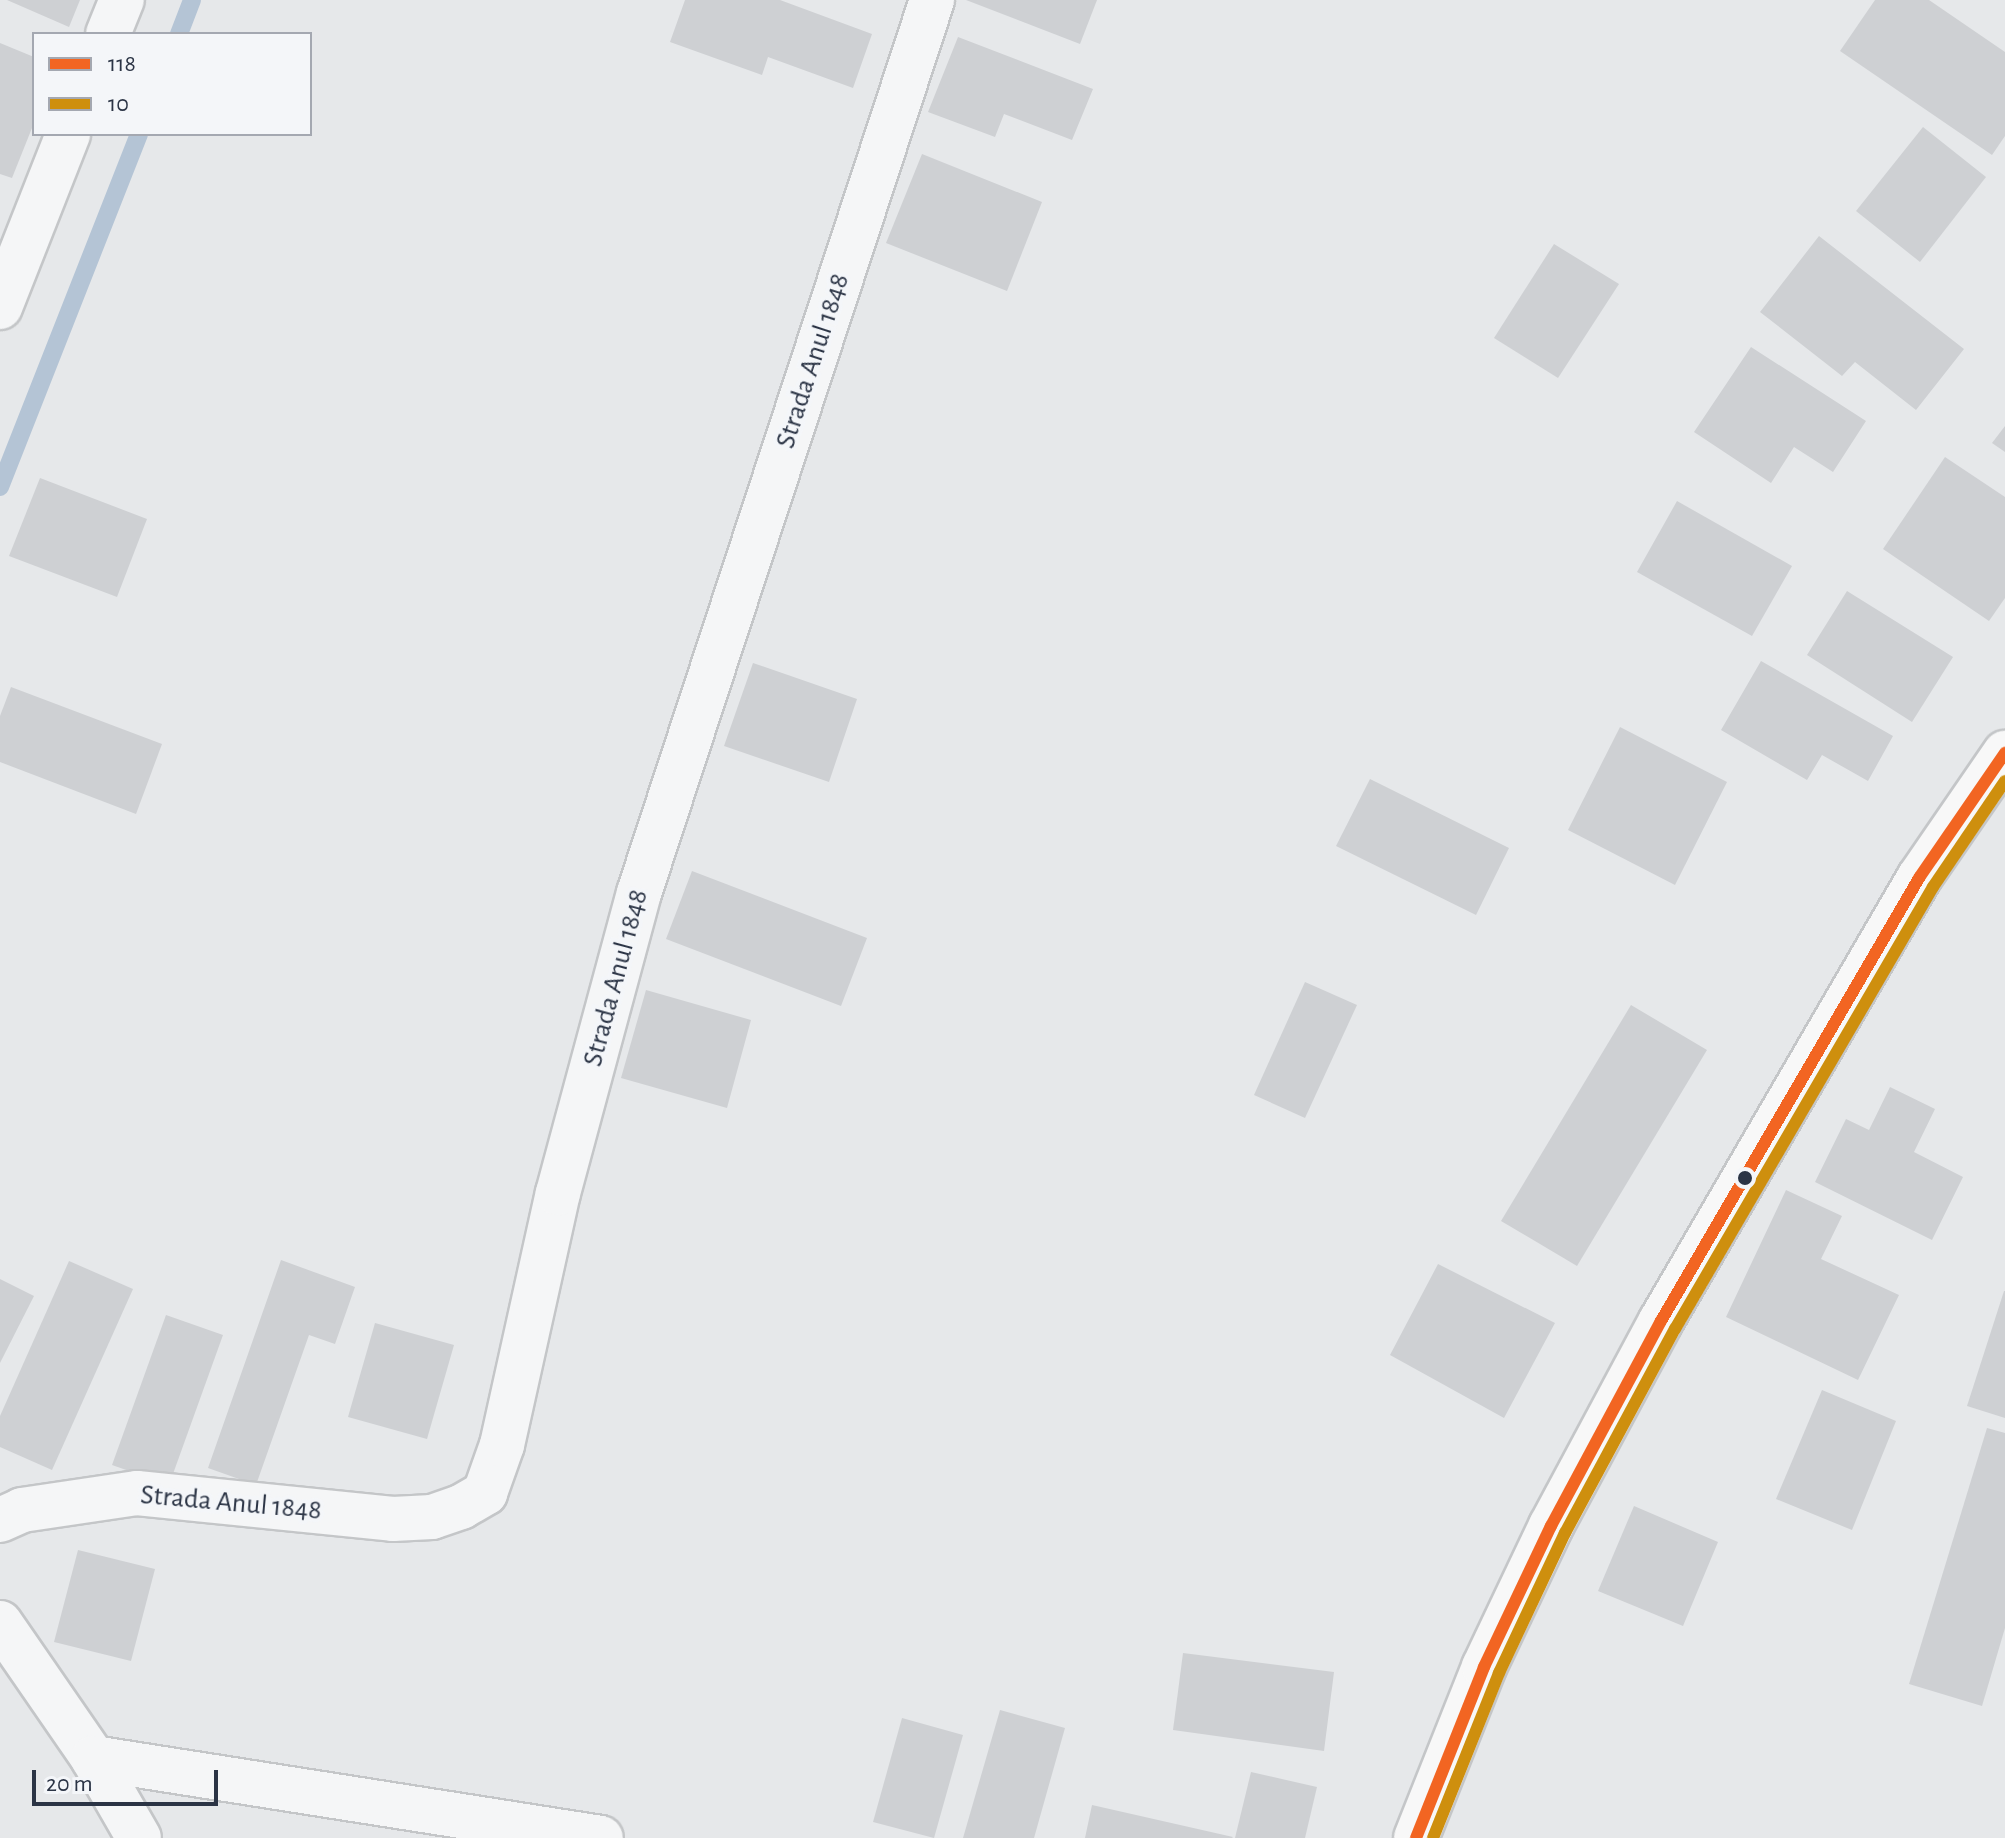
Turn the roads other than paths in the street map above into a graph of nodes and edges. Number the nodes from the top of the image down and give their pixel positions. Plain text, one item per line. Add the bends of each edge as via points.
1 (122, 0) edge
2 (932, 0) edge
3 (109, 32) edge
4 (67, 136) edge
5 (0, 307) edge
6 (2005, 753) edge
7 (0, 1520) edge
8 (0, 1623) edge
9 (93, 1758) junction
10 (139, 1838) edge
11 (601, 1838) edge
12 (1416, 1838) edge

1 - 3 street
2 - 7 street, Strada Anul 1848 via 639,893 558,1193 502,1445 485,1493 432,1517 393,1519 137,1493 22,1510
4 - 5 street
6 - 12 main road via 1919,878 1661,1321 1524,1582
8 - 9 street
9 - 10 street
9 - 11 street

